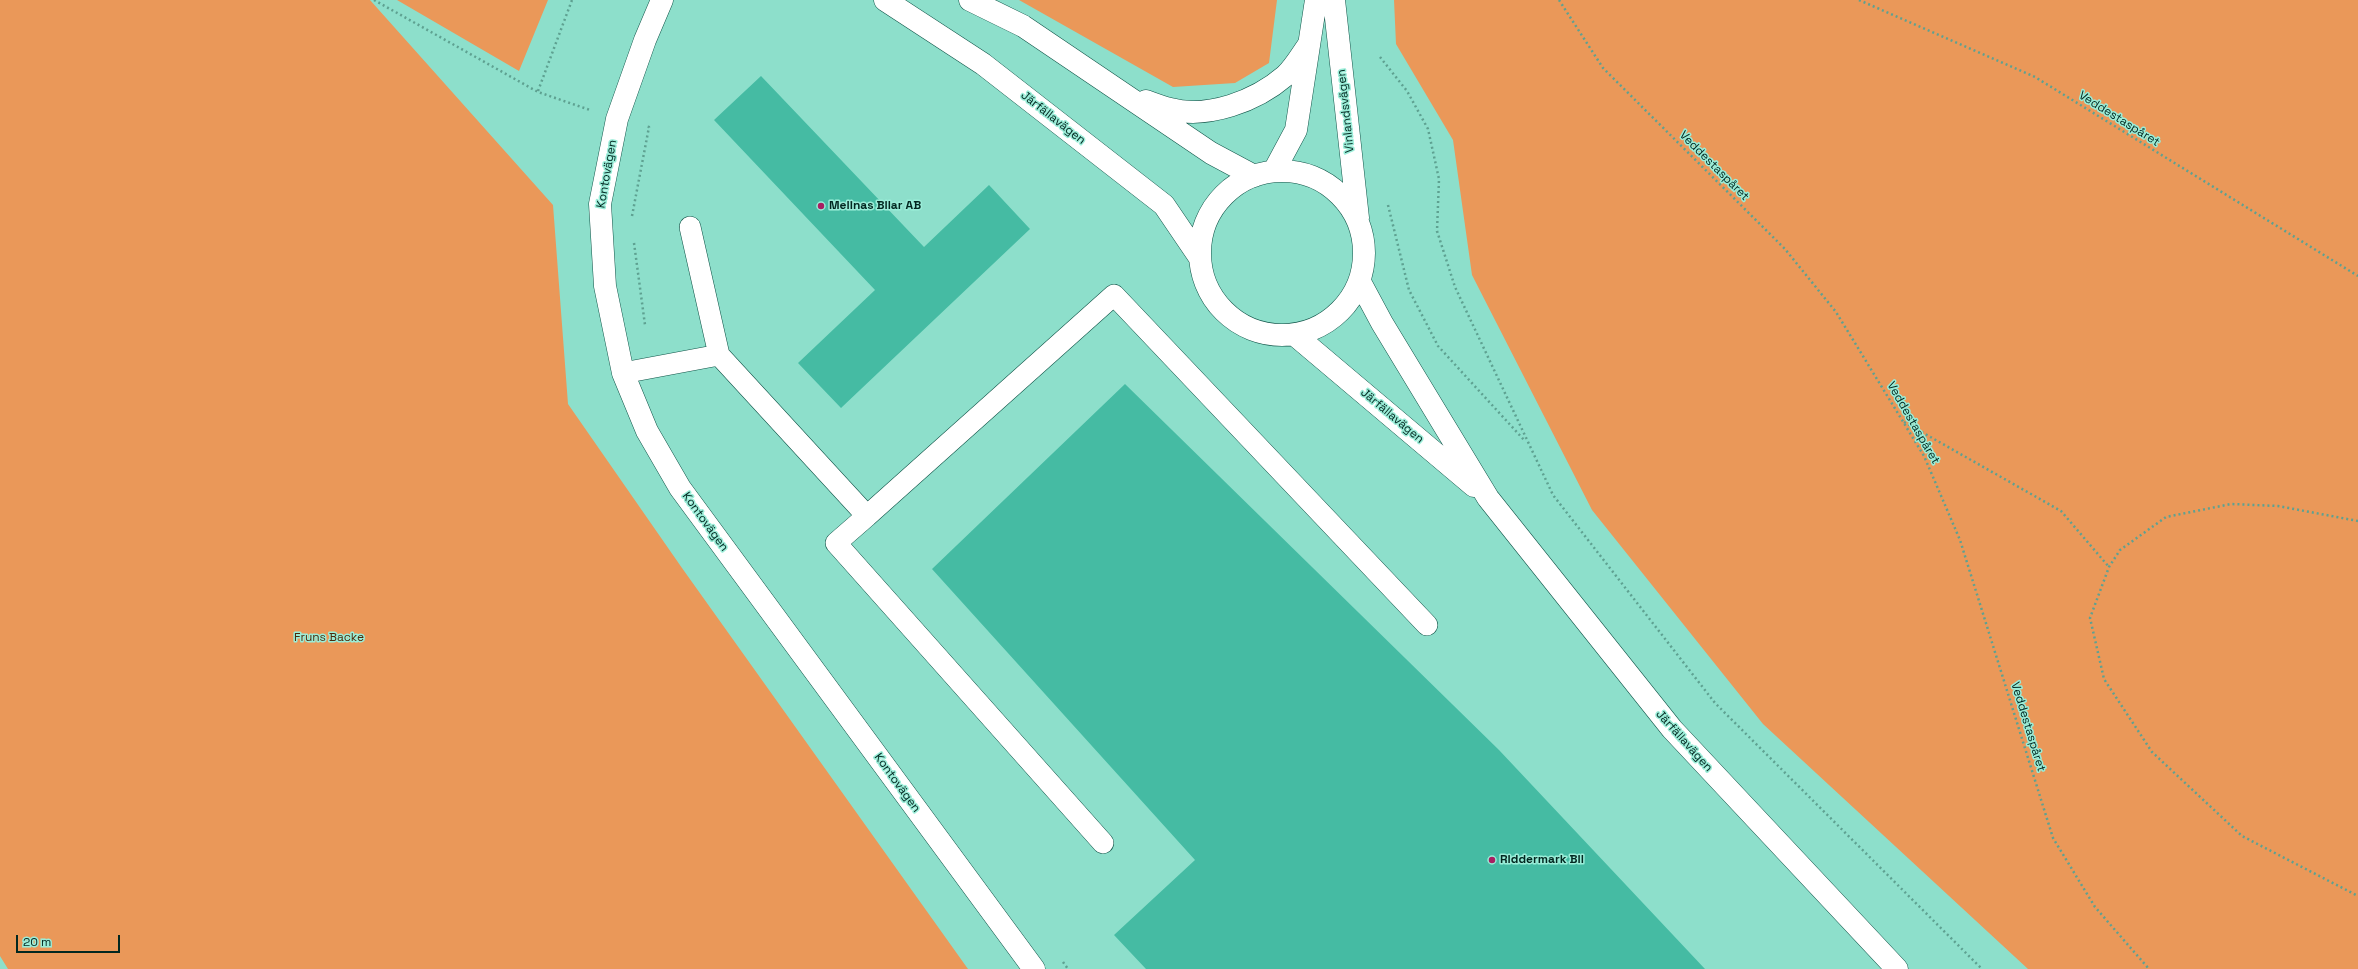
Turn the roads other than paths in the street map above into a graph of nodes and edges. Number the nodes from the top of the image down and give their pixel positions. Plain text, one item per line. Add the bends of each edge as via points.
1 (662, 0) edge
2 (885, 0) edge
3 (970, 0) edge
4 (1316, 0) edge
5 (1334, 0) edge
6 (1309, 44) junction
7 (1122, 93) junction
8 (1264, 174) junction
9 (1358, 221) junction
10 (690, 227) dead end
11 (1200, 258) junction
12 (1360, 282) junction
13 (1296, 335) junction
14 (719, 355) junction
15 (623, 373) junction
16 (1488, 498) junction
17 (867, 516) junction
18 (1427, 625) dead end
19 (1103, 843) dead end
20 (1034, 969) edge
21 (1897, 969) edge

1 - 15 street, Kontovägen via 617,119 600,204 605,286
2 - 11 street, Järfällavägen via 983,64 1164,205
3 - 7 street via 1023,26
4 - 6 street
5 - 9 street, Vinlandsvägen
6 - 7 street via 1286,75 1262,92 1238,103 1205,112 1171,110
6 - 8 street via 1296,130
7 - 8 street via 1211,153
8 - 9 street via 1295,172 1333,188 1348,203
8 - 11 street via 1235,186 1220,200 1208,217 1202,237
9 - 12 street via 1364,241
10 - 14 lane
11 - 13 street via 1204,280 1215,301 1231,318 1250,329 1272,335
12 - 13 street via 1350,300 1337,315 1317,328
12 - 16 street, Järfällavägen
13 - 16 street, Järfällavägen
14 - 15 lane
14 - 17 lane
15 - 20 street, Kontovägen via 647,431 680,488
16 - 21 street, Järfällavägen via 1672,729
17 - 18 lane via 1114,295
17 - 19 lane via 836,543

